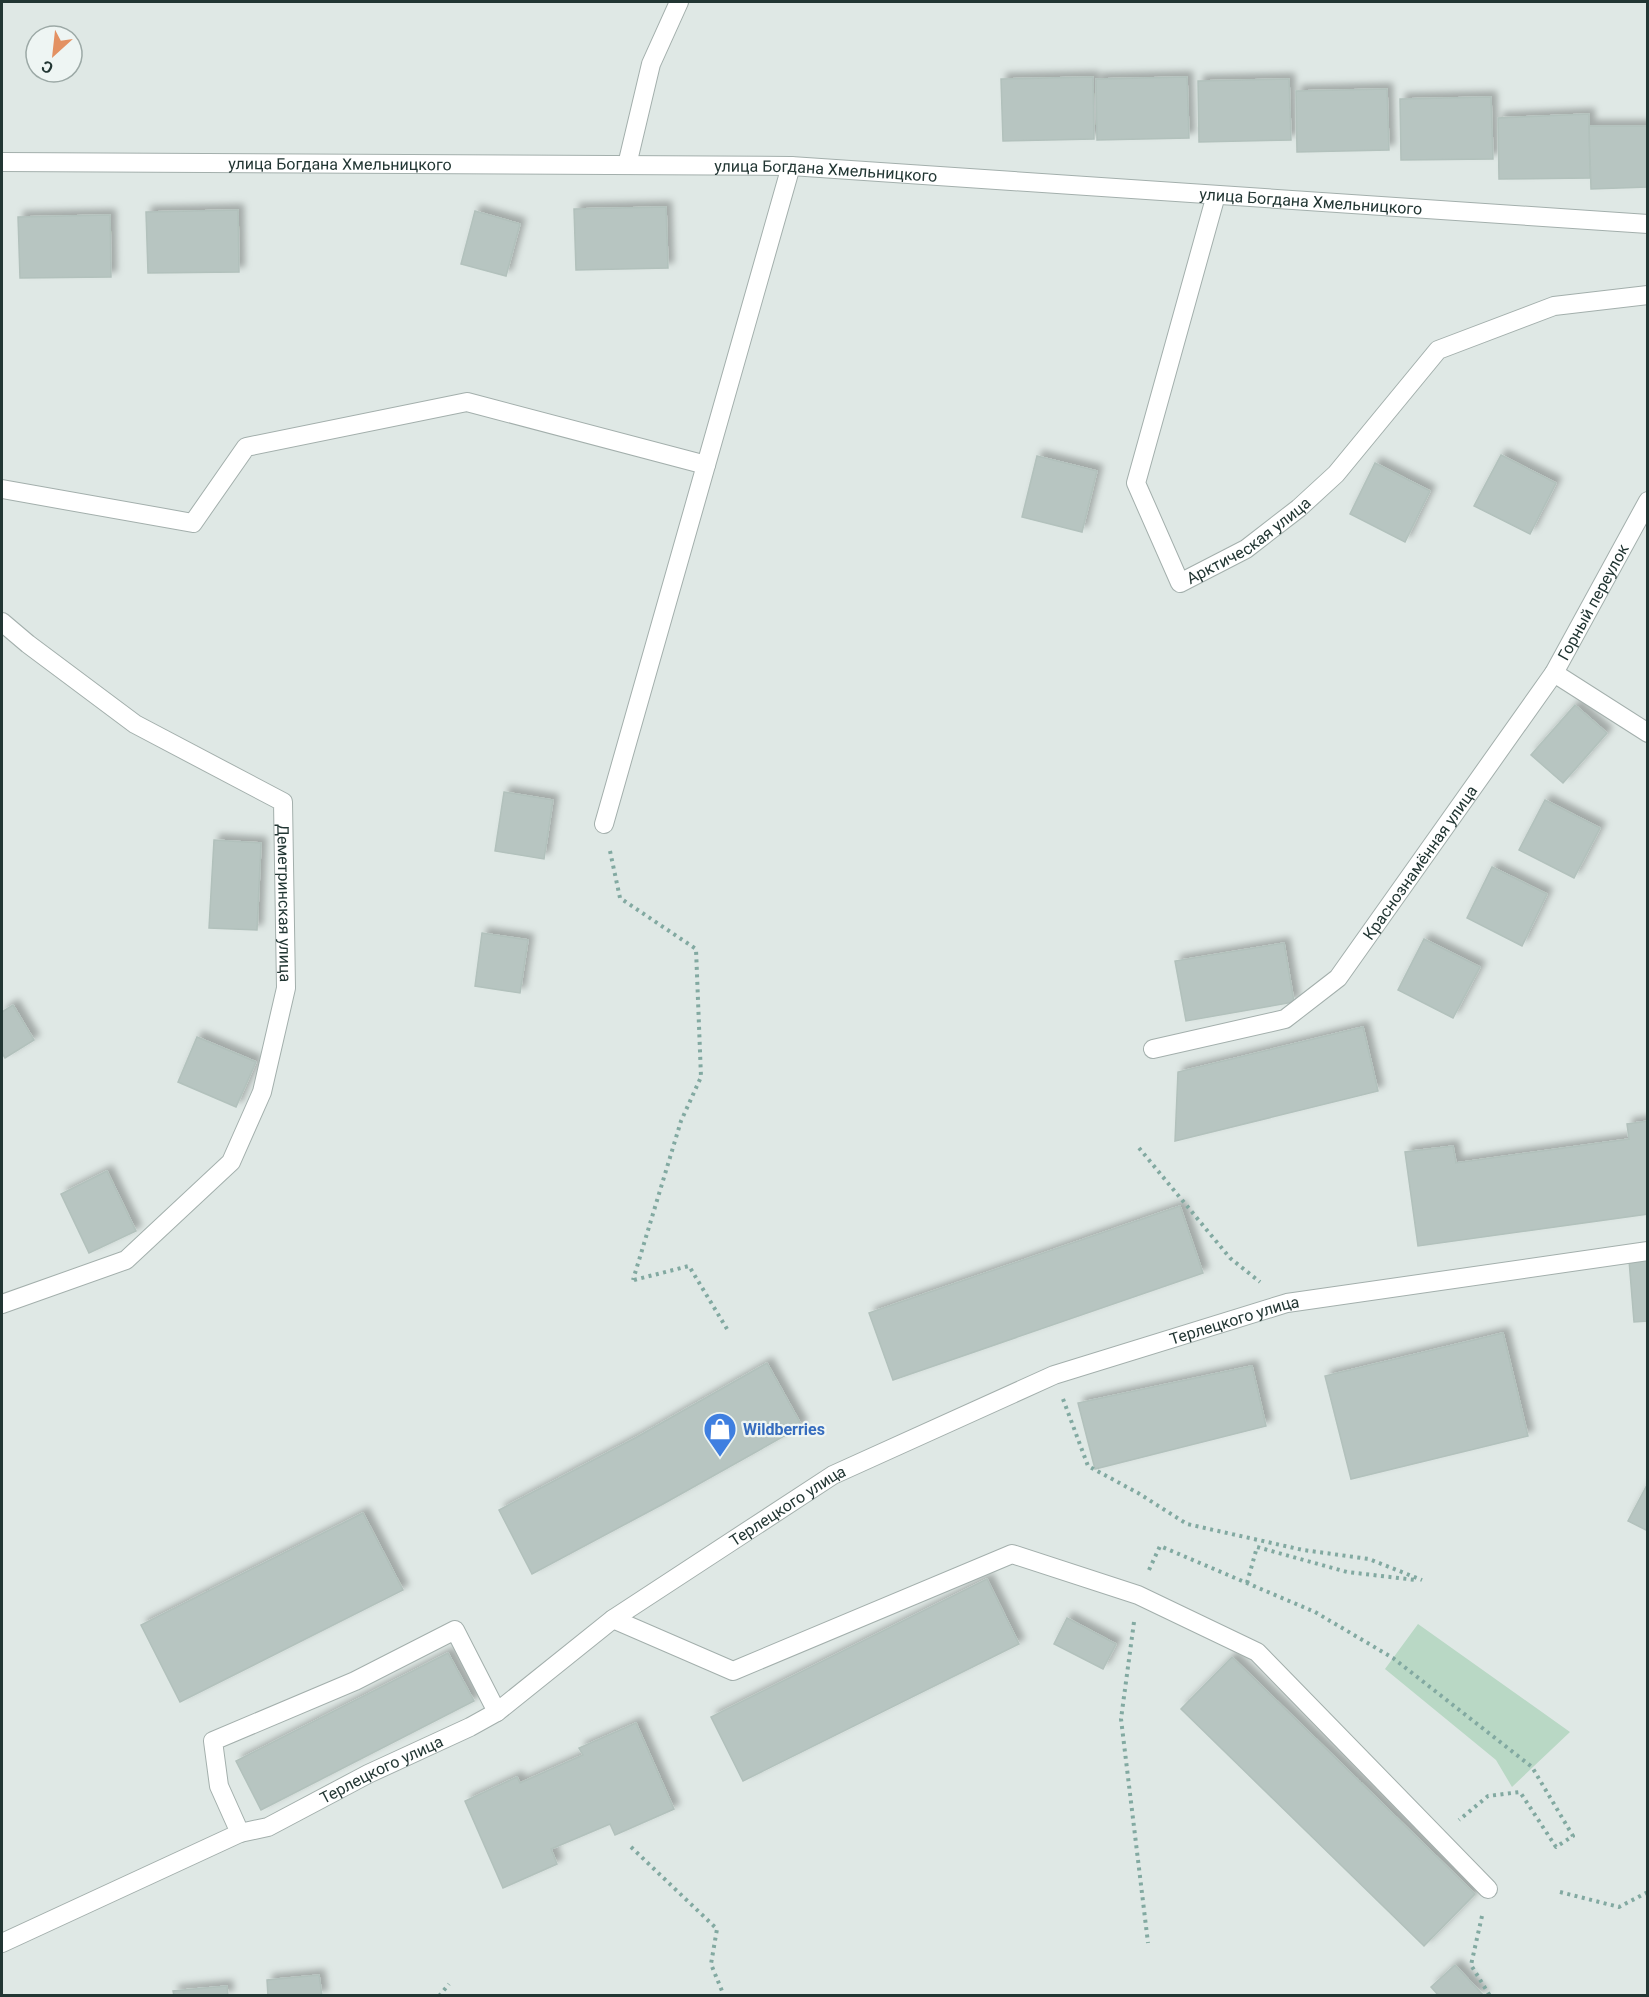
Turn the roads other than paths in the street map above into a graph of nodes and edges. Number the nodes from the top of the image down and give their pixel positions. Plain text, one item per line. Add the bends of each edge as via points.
1 (680, 2) edge
2 (2, 162) edge
3 (627, 165) junction
4 (791, 166) junction
5 (1216, 195) junction
6 (1647, 224) edge
7 (1647, 295) edge
8 (706, 465) junction
9 (2, 489) edge
10 (1647, 501) edge
11 (2, 622) edge
12 (1554, 673) junction
13 (1647, 733) edge
14 (604, 824) road end
15 (1154, 1049) dead end
16 (1647, 1251) edge
17 (2, 1304) edge
18 (613, 1619) junction
19 (497, 1712) junction
20 (240, 1833) junction
21 (1488, 1889) road end
22 (2, 1943) edge

1 - 3 street via 651,63
2 - 3 street, улица Богдана Хмельницкого
3 - 4 street, улица Богдана Хмельницкого
4 - 5 street, улица Богдана Хмельницкого
4 - 8 street
5 - 6 street, улица Богдана Хмельницкого
5 - 7 street, Арктическая улица via 1136,483 1180,583 1246,549 1299,508 1336,474 1438,350 1554,306
8 - 9 street via 467,402 246,447 193,523
8 - 14 street
10 - 12 street, Горный переулок
11 - 17 street, Деметринская улица via 135,724 283,802 286,988 262,1092 231,1162 126,1260
12 - 13 street
12 - 15 street, Краснознамённая улица via 1338,978 1285,1019
16 - 18 street, Терлецкого улица via 1287,1303 1054,1375 833,1475
18 - 19 street, Терлецкого улица
18 - 21 street via 733,1671 1012,1554 1138,1595 1257,1652
19 - 20 street, Терлецкого улица via 268,1827
19 - 20 street via 455,1630 355,1681 213,1742 219,1786
20 - 22 street, Терлецкого улица

